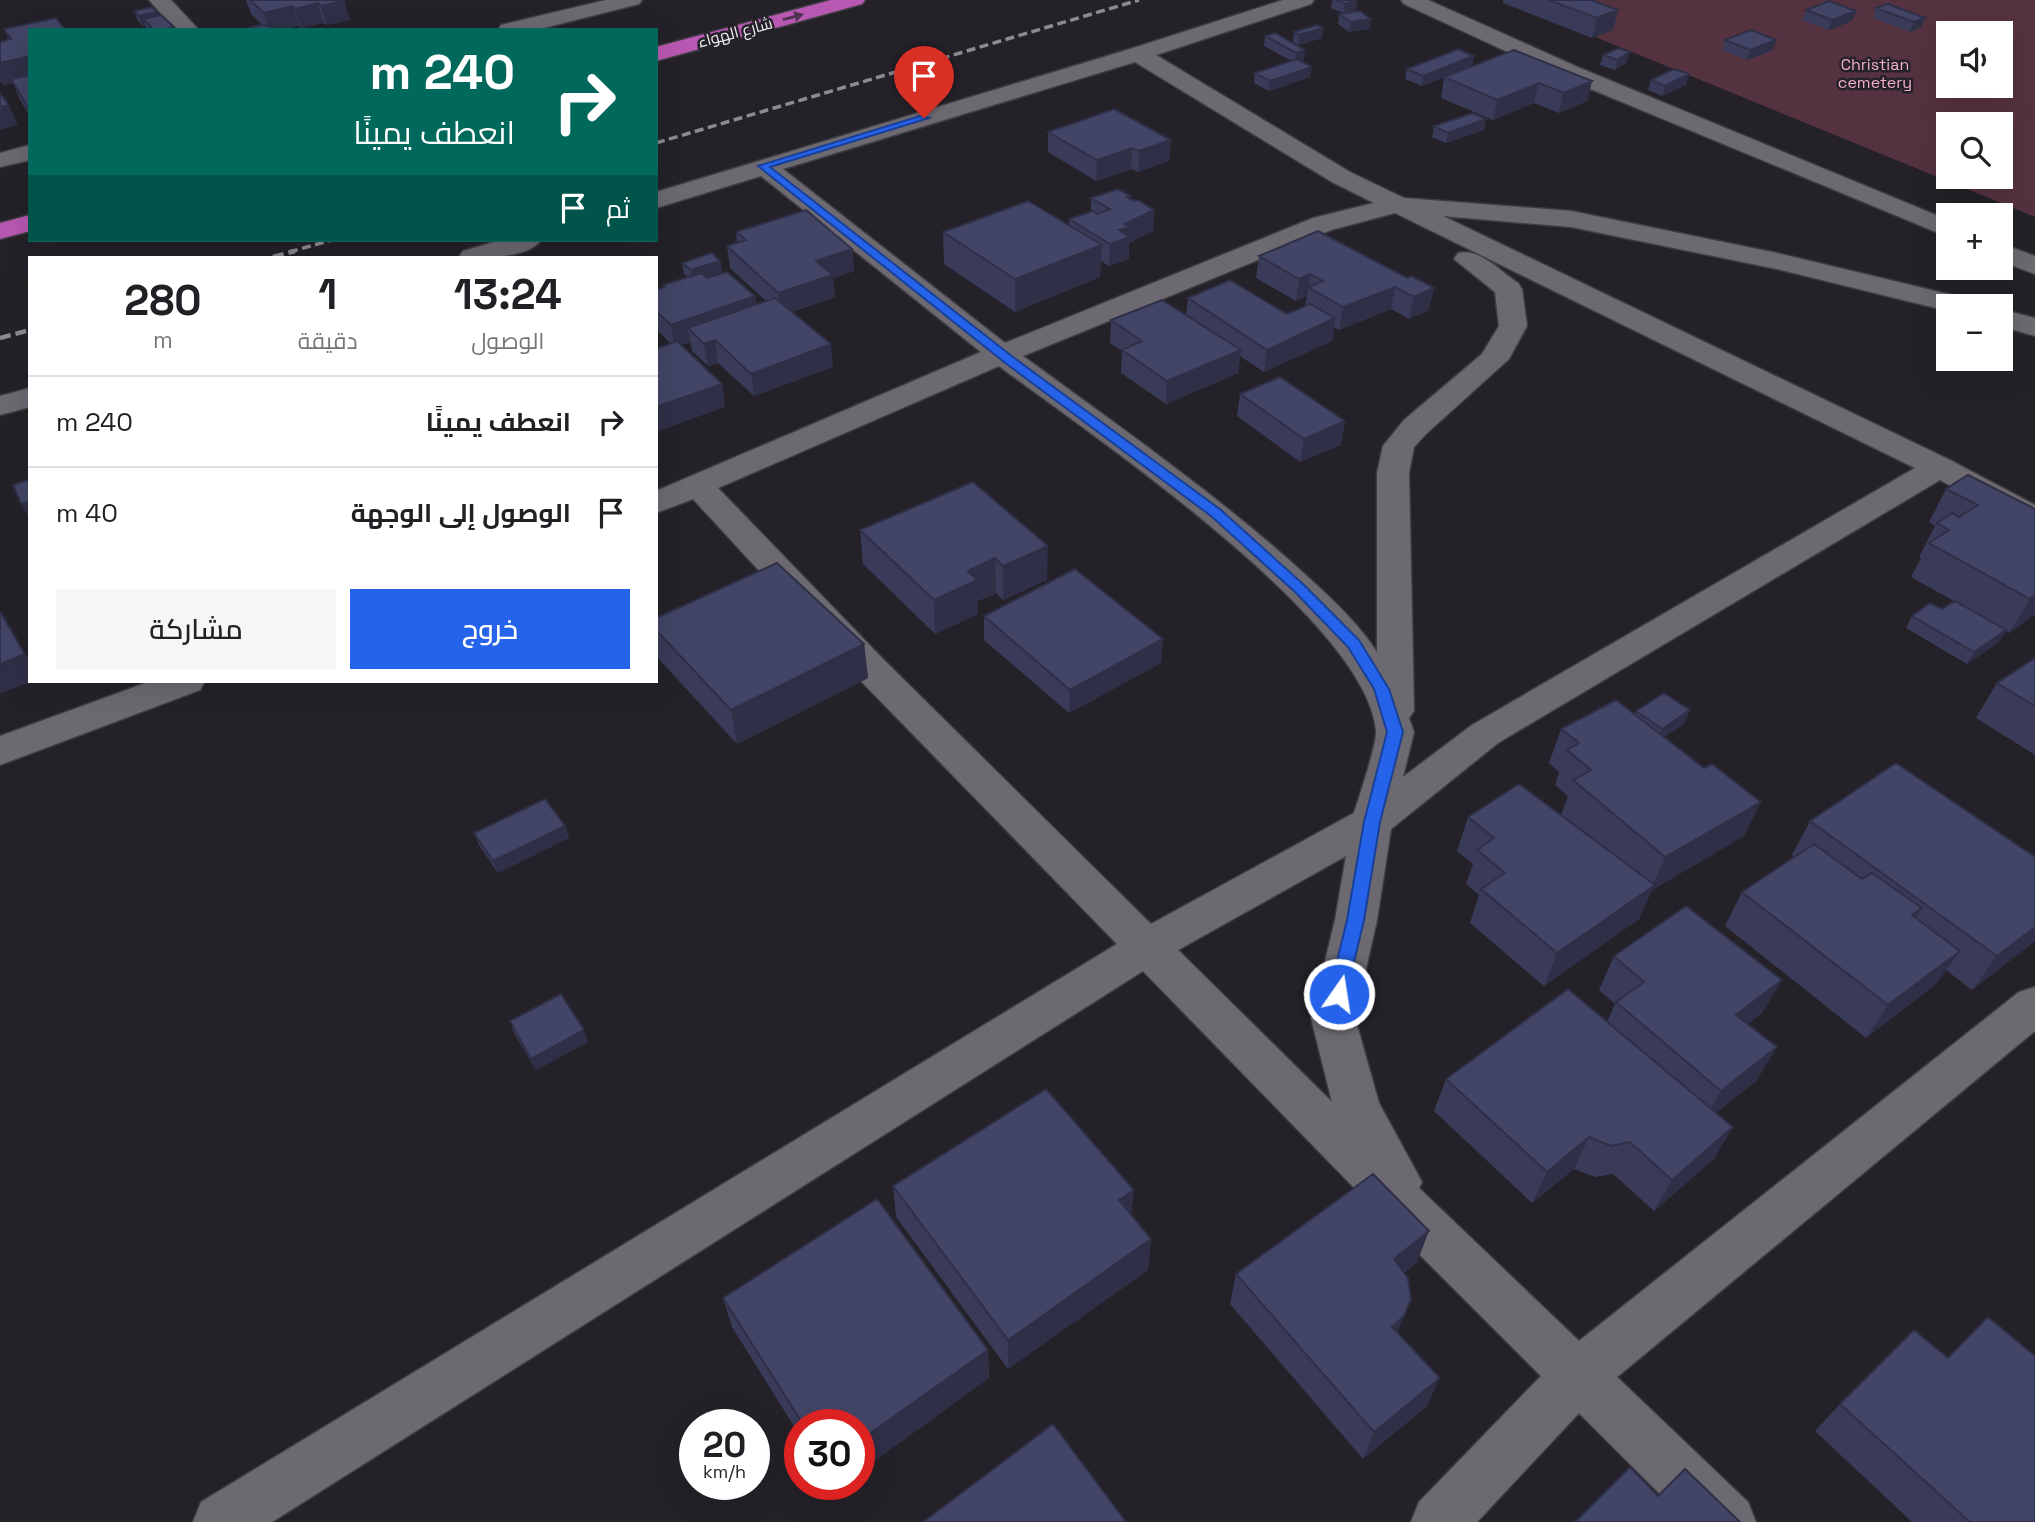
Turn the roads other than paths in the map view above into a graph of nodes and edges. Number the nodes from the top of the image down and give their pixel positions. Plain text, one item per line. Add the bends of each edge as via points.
1 (159, 0) edge
2 (632, 0) edge
3 (780, 0) edge
4 (855, 0) edge
5 (1304, 0) edge
6 (1411, 0) edge
7 (513, 8) dead end
8 (539, 26) edge
9 (186, 28) edge
10 (658, 32) edge
11 (658, 53) edge
12 (1138, 54) junction
13 (28, 153) edge
14 (0, 160) edge
15 (763, 166) junction
16 (28, 199) edge
17 (658, 199) edge
18 (1396, 205) junction
19 (0, 206) edge
20 (28, 224) edge
21 (1936, 224) edge
22 (0, 231) edge
23 (521, 242) edge
24 (475, 256) edge
25 (2013, 257) edge
26 (2035, 266) edge
27 (1936, 300) edge
28 (2013, 321) edge
29 (2035, 327) edge
30 (1002, 354) junction
31 (28, 398) edge
32 (0, 406) edge
33 (1939, 467) junction
34 (699, 487) junction
35 (658, 502) edge
36 (2035, 518) edge
37 (182, 683) edge
38 (1395, 732) junction
39 (0, 751) edge
40 (1372, 822) junction
41 (1149, 946) junction
42 (2035, 1005) edge
43 (1421, 1223) junction
44 (1578, 1375) junction
45 (221, 1522) edge
46 (1439, 1522) edge
47 (1728, 1522) edge

1 - 9 street
2 - 8 street
3 - 10 highway, شارع الهواء
11 -> 4 highway, شارع الهواء
5 - 12 street
6 - 21 street via 1572,73
7 - 8 street
12 - 15 street
12 - 18 street via 1341,177
13 - 14 street
15 - 17 street
15 - 30 street
16 - 19 highway
18 - 27 street via 1570,219 1777,261
18 - 30 street via 1322,224
18 - 33 street
18 - 38 street via 1508,289 1513,326 1494,359 1415,426 1399,446 1393,473
20 - 22 highway
23 - 24 street
25 - 26 street
28 - 29 street
30 - 34 street
30 - 38 street via 1216,513 1299,588 1353,643 1381,689
31 - 32 street
33 - 36 street
33 - 40 street via 1485,734
34 - 35 street
34 - 41 street via 870,668
37 - 39 street
38 - 40 street
40 - 41 street
40 - 43 street via 1333,1018 1357,1108
41 - 43 street
41 - 45 street
42 - 44 street
43 - 44 street
44 - 46 street
44 - 47 street

